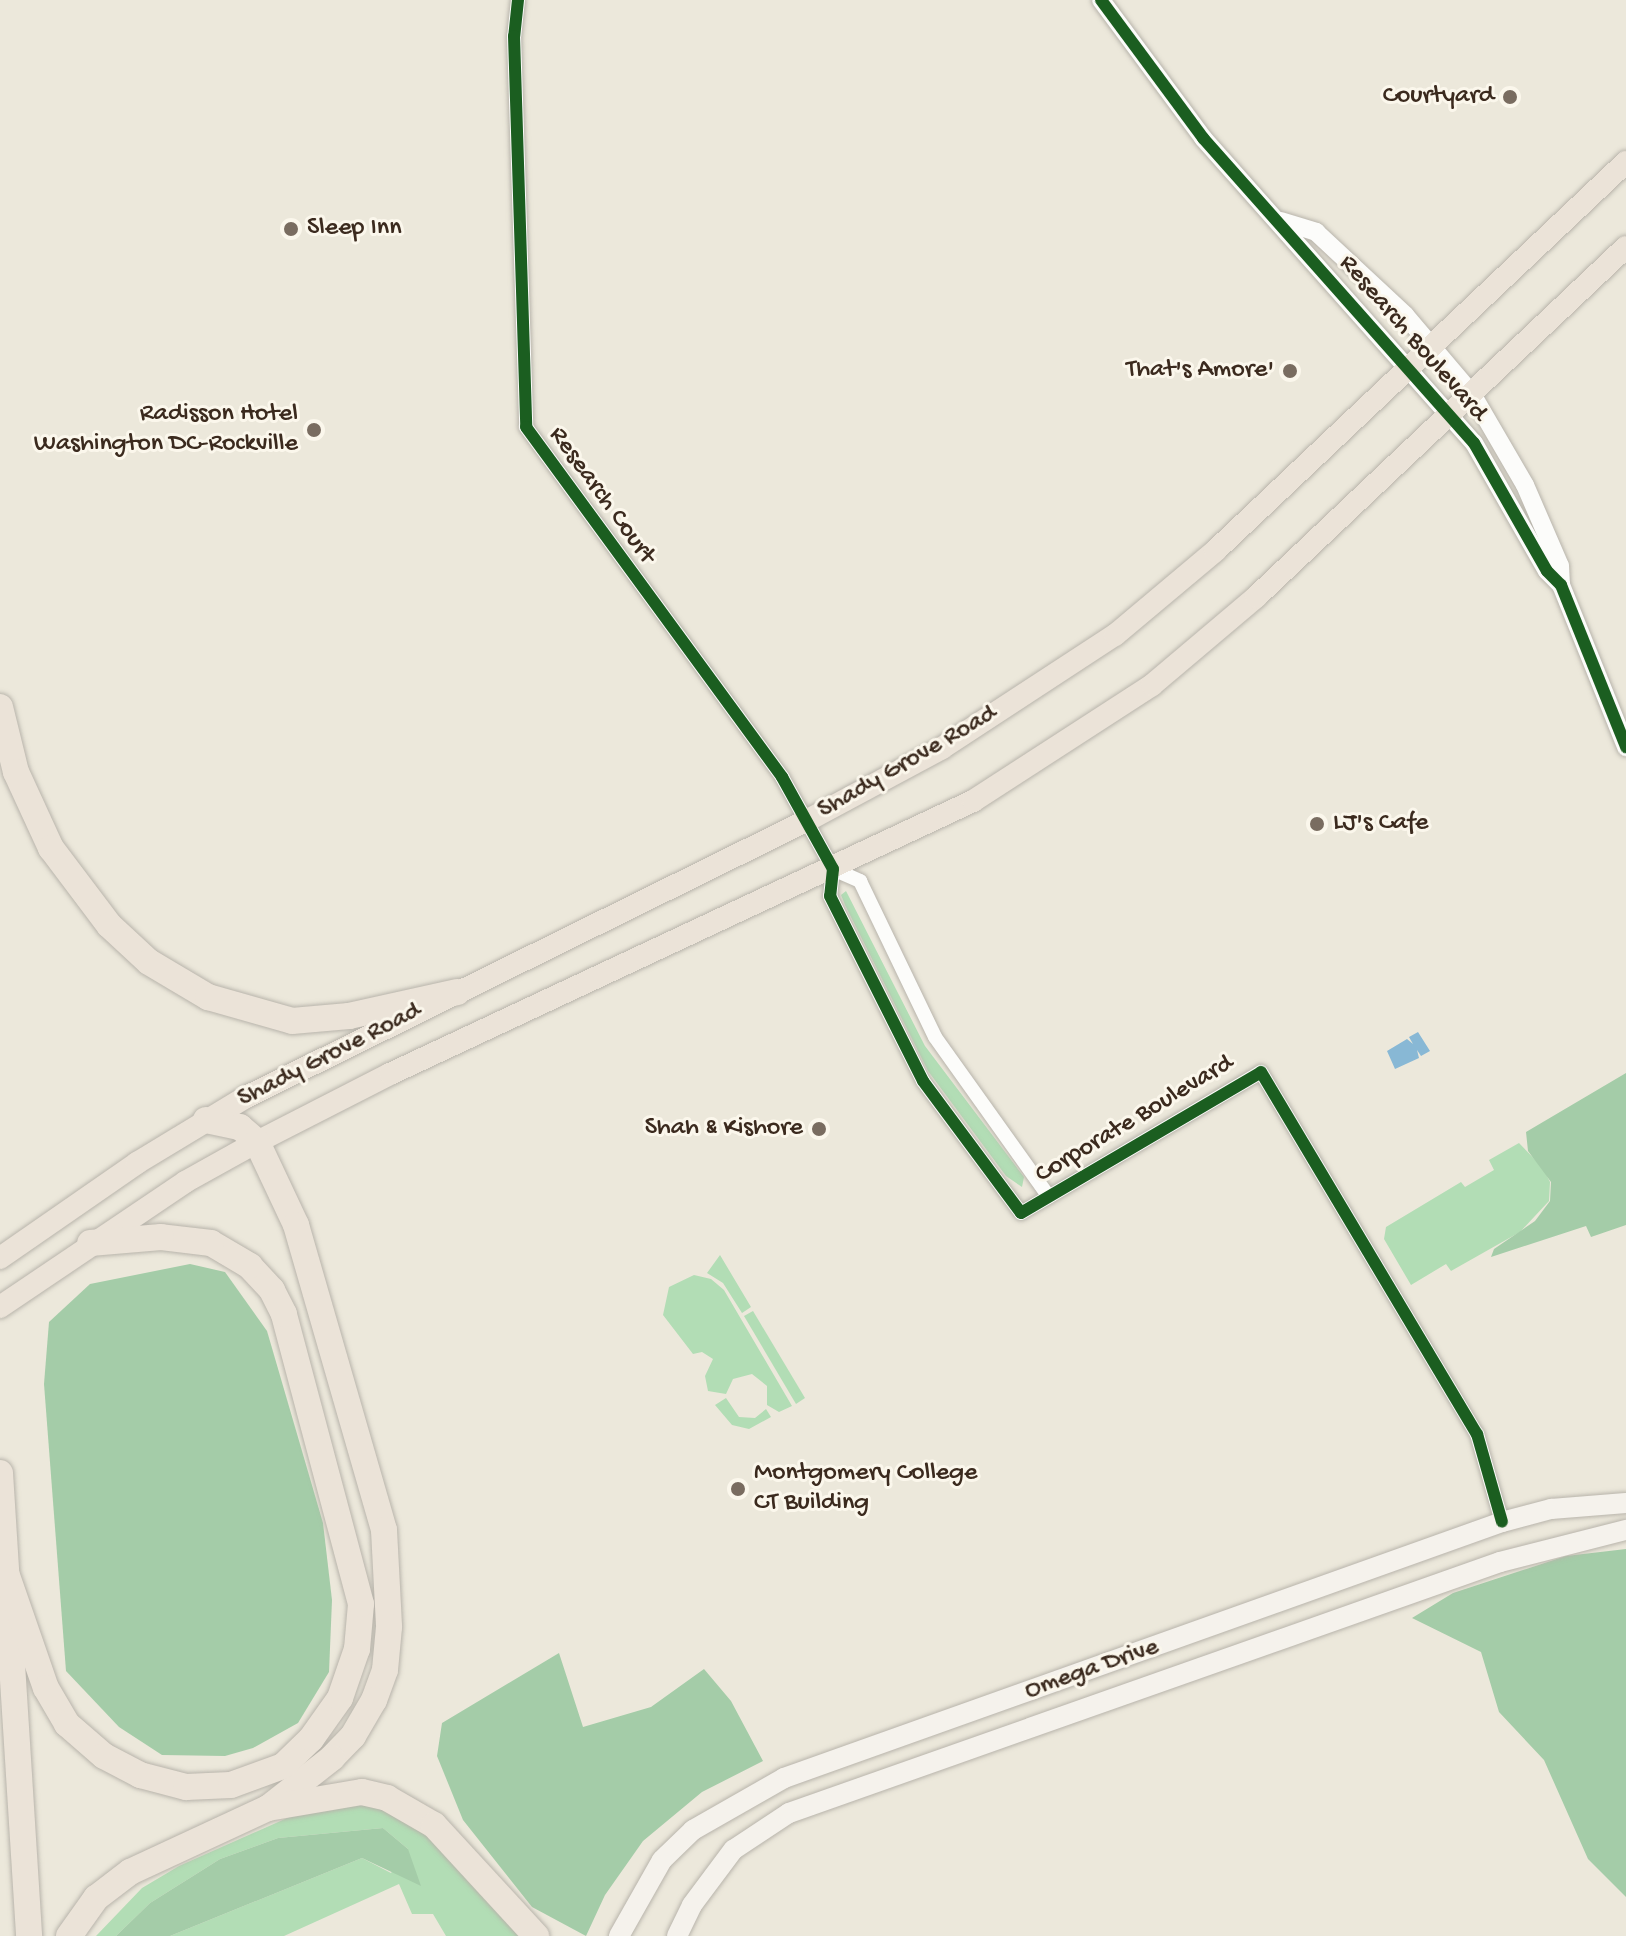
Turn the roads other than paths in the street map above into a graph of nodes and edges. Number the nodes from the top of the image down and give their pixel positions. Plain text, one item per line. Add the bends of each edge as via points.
1 (518, 0) edge
2 (1101, 0) edge
3 (1626, 162) edge
4 (1278, 221) junction
5 (1626, 247) edge
6 (1432, 348) junction
7 (1411, 367) junction
8 (1472, 394) junction
9 (1450, 414) junction
10 (1561, 585) junction
11 (0, 707) edge
12 (1626, 747) edge
13 (808, 820) junction
14 (833, 869) junction
15 (457, 992) junction
16 (206, 1120) junction
17 (257, 1142) junction
18 (1049, 1197) junction
19 (90, 1243) junction
20 (0, 1258) edge
21 (0, 1307) edge
22 (0, 1473) edge
23 (1626, 1503) edge
24 (1502, 1522) junction
25 (1626, 1530) edge
26 (4, 1567) junction
27 (268, 1808) junction
28 (29, 1936) edge
29 (69, 1936) edge
30 (536, 1936) edge
31 (619, 1936) edge
32 (677, 1936) edge

1 - 13 street, Research Court via 514,36 526,427
2 - 4 street, Research Boulevard via 1203,138
3 - 6 main road, Shady Grove Road
4 - 6 street, Research Boulevard via 1316,232 1405,315
4 - 7 street, Research Boulevard
5 - 8 main road, Shady Grove Road
6 - 7 main road, Shady Grove Road
6 - 8 street, Research Boulevard
7 - 9 street, Research Boulevard
7 - 13 main road, Shady Grove Road via 1215,551 1115,635 942,748
8 - 9 main road, Shady Grove Road
8 - 10 street, Research Boulevard via 1525,485 1560,566
9 - 10 street, Research Boulevard via 1501,483 1547,571
9 - 14 main road, Shady Grove Road via 1256,597 1152,685 973,801
10 - 12 street, Research Boulevard
11 - 15 highway via 16,772 51,848 109,925 149,962 208,997 292,1021 349,1016
13 - 14 street, Corporate Boulevard
13 - 15 main road, Shady Grove Road
14 - 17 main road, Shady Grove Road via 390,1074
14 - 18 street, Corporate Boulevard via 860,881 935,1037
14 - 18 street, Corporate Boulevard via 830,896 923,1081 1021,1213
15 - 16 main road, Shady Grove Road
16 - 17 highway via 240,1127
16 - 20 main road, Shady Grove Road
17 - 19 main road, Shady Grove Road
17 - 27 highway via 296,1225 373,1480 384,1530 389,1627 385,1670 353,1736
18 - 24 street, Corporate Boulevard via 1261,1072 1477,1434
19 - 21 main road, Shady Grove Road
19 - 26 highway via 161,1237 211,1243 250,1266 272,1290 284,1314 361,1604 357,1649 340,1698 311,1739 283,1766 231,1785 186,1787 140,1775 104,1756 67,1724 46,1688
22 - 26 highway
23 - 24 main road, Omega Drive via 1551,1509
24 - 31 main road, Omega Drive via 784,1778 693,1830 662,1860
25 - 32 main road, Omega Drive via 1500,1562 789,1813 733,1850 692,1905
26 - 28 highway
27 - 29 highway via 130,1872 96,1898
27 - 30 highway via 362,1792 410,1808 434,1825

